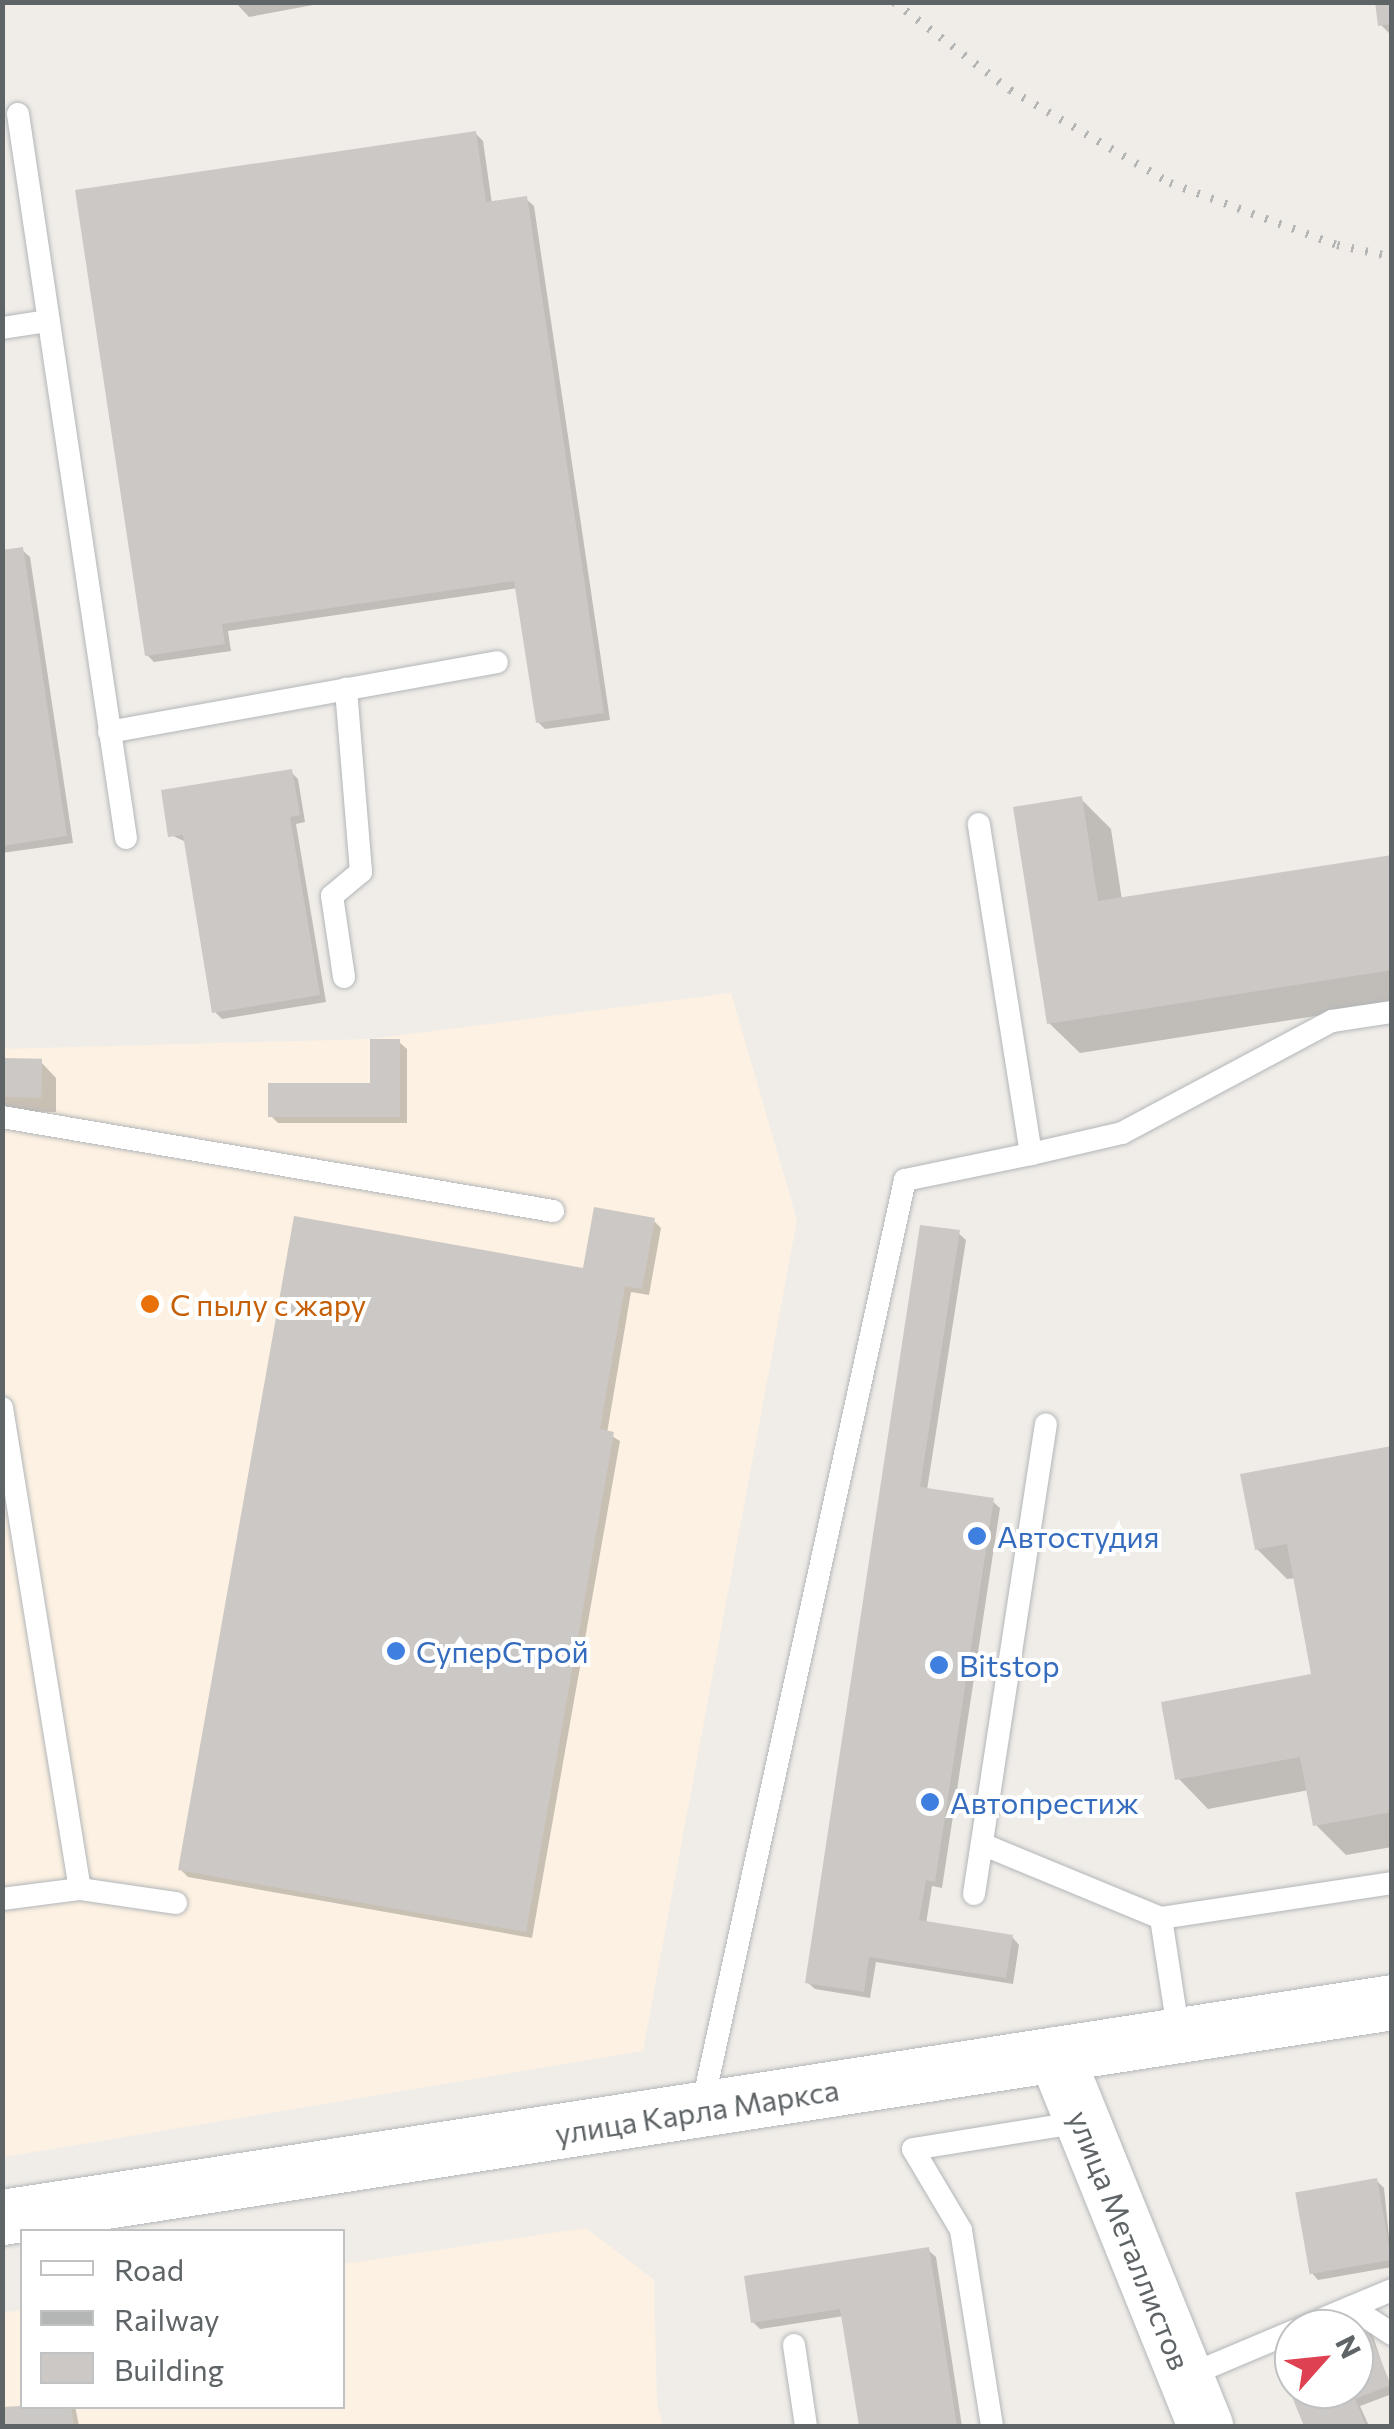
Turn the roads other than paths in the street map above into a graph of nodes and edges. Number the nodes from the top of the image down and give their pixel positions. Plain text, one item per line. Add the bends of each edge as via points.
1 (18, 114) dead end
2 (48, 321) junction
3 (2, 328) edge
4 (497, 662) dead end
5 (346, 689) junction
6 (110, 732) junction
7 (979, 824) dead end
8 (126, 838) dead end
9 (344, 977) dead end
10 (1392, 1012) edge
11 (2, 1116) edge
12 (1031, 1154) junction
13 (553, 1211) dead end
14 (2, 1408) edge
15 (1046, 1424) dead end
16 (982, 1844) junction
17 (1392, 1883) edge
18 (80, 1888) junction
19 (974, 1894) dead end
20 (2, 1899) edge
21 (176, 1903) dead end
22 (1161, 1918) junction
23 (1392, 2002) edge
24 (1178, 2035) junction
25 (1056, 2054) junction
26 (701, 2111) junction
27 (1082, 2122) junction
28 (2, 2217) edge
29 (1392, 2290) edge
30 (1351, 2307) junction
31 (1346, 2309) edge
32 (1392, 2334) edge
33 (1274, 2340) edge
34 (794, 2346) dead end
35 (1185, 2377) junction
36 (806, 2426) edge
37 (992, 2426) edge
38 (1205, 2426) edge

1 - 2 lane
2 - 3 lane
2 - 6 lane
4 - 5 lane
5 - 6 lane
5 - 9 lane via 361,872 332,896
6 - 8 lane
7 - 12 lane
10 - 12 lane via 1332,1021 1122,1133
11 - 13 lane
12 - 26 lane via 905,1180
14 - 18 lane
15 - 16 lane
16 - 19 lane
16 - 22 lane
17 - 22 lane
18 - 20 lane
18 - 21 lane
22 - 24 lane
23 - 24 main road, улица Карла Маркса
24 - 25 main road, улица Карла Маркса
25 - 26 main road, улица Карла Маркса
25 - 27 main road, улица Металлистов
26 - 28 main road, улица Карла Маркса
27 - 35 main road, улица Металлистов
27 - 37 lane via 913,2149 961,2230
29 - 30 lane
30 - 31 lane
30 - 32 lane
33 - 35 lane
34 - 36 lane
35 - 38 main road, улица Металлистов

